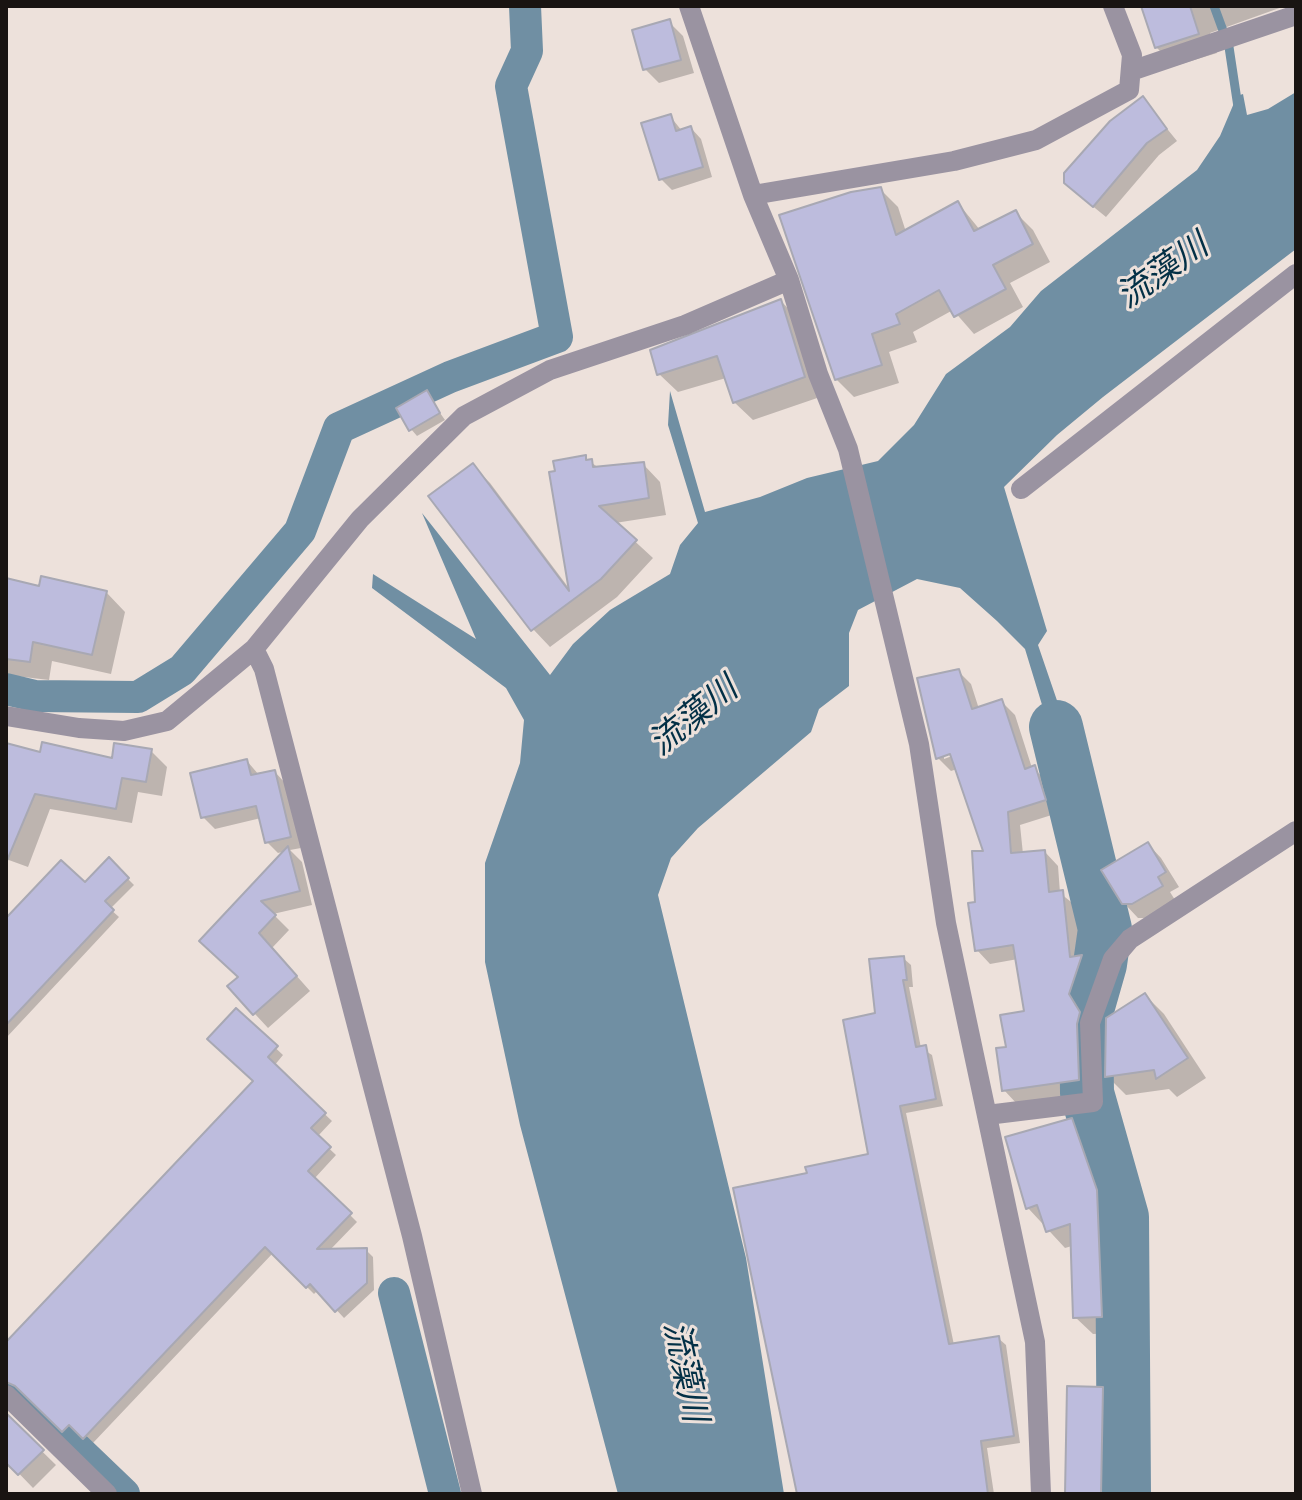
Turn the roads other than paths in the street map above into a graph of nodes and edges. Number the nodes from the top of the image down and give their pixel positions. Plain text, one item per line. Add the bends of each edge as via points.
1 (689, 6) edge
2 (1113, 6) edge
3 (1296, 15) edge
4 (1131, 71) junction
5 (753, 195) junction
6 (1296, 274) edge
7 (789, 280) junction
8 (1021, 489) dead end
9 (254, 649) junction
10 (6, 716) edge
11 (1296, 831) edge
12 (987, 1115) junction
13 (6, 1395) edge
14 (107, 1494) edge
15 (472, 1494) edge
16 (1041, 1494) edge

1 - 5 street
2 - 4 street via 1132,55
3 - 4 street
4 - 5 street via 1129,90 1036,140 954,161
5 - 7 street
6 - 8 street
7 - 9 street via 685,325 550,370 464,416 360,519
7 - 12 street via 848,449 919,744 946,923
9 - 10 street via 198,699 155,726 124,731 79,728
9 - 15 street via 264,669 412,1236
11 - 12 street via 1130,939 1113,959 1090,1023 1093,1102
12 - 16 street via 1035,1342
13 - 14 street

